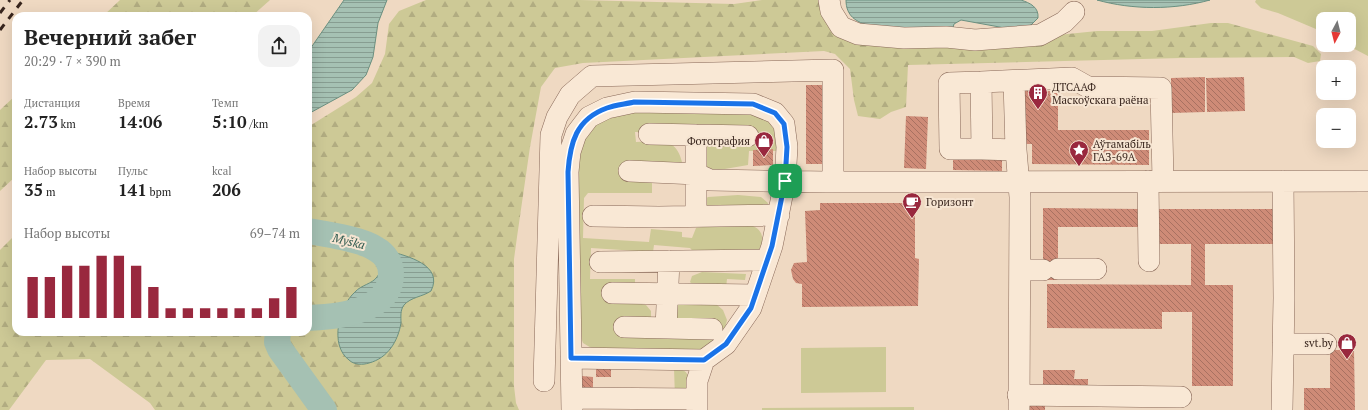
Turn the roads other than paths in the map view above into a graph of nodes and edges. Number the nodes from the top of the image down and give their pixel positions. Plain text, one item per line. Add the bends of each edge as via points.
1 (828, 0) edge
2 (1074, 12) dead end
3 (1014, 81) junction
4 (981, 82) junction
5 (649, 134) dead end
6 (696, 135) junction
7 (748, 136) dead end
8 (982, 149) junction
9 (1016, 150) junction
10 (629, 171) dead end
11 (697, 174) junction
12 (1283, 180) junction
13 (785, 181) junction
14 (1019, 181) junction
15 (1155, 181) junction
16 (1368, 181) edge
17 (833, 182) junction
18 (779, 215) junction
19 (593, 216) dead end
20 (696, 216) junction
21 (767, 260) junction
22 (669, 261) junction
23 (1149, 261) dead end
24 (600, 262) dead end
25 (1096, 269) dead end
26 (1020, 270) junction
27 (612, 293) dead end
28 (667, 294) junction
29 (755, 295) junction
30 (624, 327) dead end
31 (666, 328) junction
32 (712, 329) dead end
33 (1283, 344) junction
34 (1326, 344) dead end
35 (571, 358) junction
36 (704, 360) junction
37 (544, 381) dead end
38 (1181, 397) dead end
39 (1019, 402) edge
40 (572, 404) edge
41 (632, 404) edge
42 (697, 405) edge
43 (1282, 410) edge

1 - 2 lane via 831,11 841,27 858,34 904,38 976,40 1040,35 1064,22
3 - 4 lane
3 - 9 lane
3 - 15 lane via 1072,78 1088,87 1161,88
4 - 8 lane
4 - 8 lane via 949,83 950,149
5 - 6 lane
6 - 7 lane
6 - 11 lane
8 - 9 lane
9 - 14 lane
10 - 11 lane
11 - 13 lane via 710,180
11 - 20 lane
12 - 15 lane
12 - 16 lane
12 - 33 lane
13 - 17 lane
13 - 18 lane
13 - 35 lane via 787,147 784,124 775,113 753,104 634,102 607,108 589,118 576,134 570,152 568,172
14 - 15 lane
14 - 17 lane
14 - 26 lane
15 - 23 lane
17 - 37 lane via 833,70 592,76 570,95 557,117 551,135
18 - 20 lane
18 - 21 lane
19 - 20 lane
21 - 22 lane
21 - 29 lane
22 - 24 lane
22 - 28 lane
25 - 26 lane
26 - 39 lane
27 - 28 lane
28 - 29 lane
28 - 31 lane
29 - 36 lane via 751,308 726,344
30 - 31 lane
31 - 32 lane
33 - 34 lane
33 - 43 lane
35 - 36 lane
35 - 40 lane
36 - 42 lane via 696,381
38 - 39 lane
40 - 41 lane
41 - 42 lane

